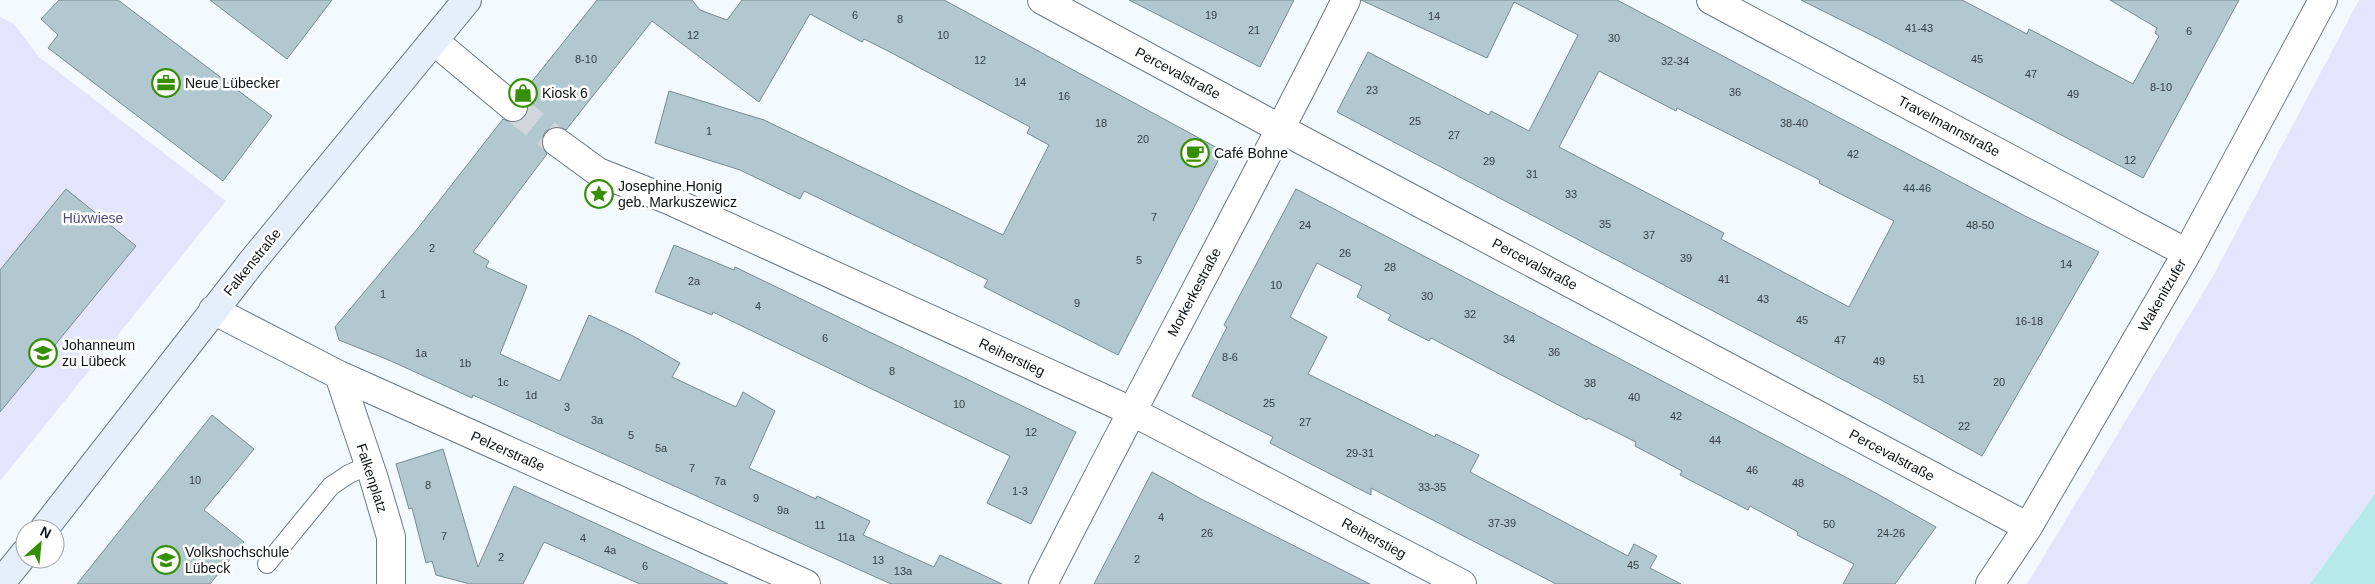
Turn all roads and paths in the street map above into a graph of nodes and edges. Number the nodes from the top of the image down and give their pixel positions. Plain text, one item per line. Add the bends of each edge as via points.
1 (467, 0) edge
2 (1042, 0) edge
3 (1346, 0) edge
4 (1711, 0) edge
5 (2323, 0) edge
6 (434, 41) junction
7 (512, 107) tunnel mouth
8 (1281, 129) junction
9 (556, 142) tunnel mouth
10 (2186, 253) junction
11 (213, 310) junction
12 (339, 374) junction
13 (1131, 411) junction
14 (368, 465) junction
15 (52, 519) edge
16 (2028, 527) junction
17 (267, 564) dead end
18 (15, 565) edge
19 (0, 584) edge
20 (391, 584) edge
21 (806, 584) edge
22 (1043, 584) edge
23 (1462, 584) edge
24 (1990, 584) edge

1 - 6 main road, Falkenstraße
2 - 8 street, Percevalstraße
3 - 8 street, Morkerkestraße
4 - 10 street, Travelmannstraße
5 - 10 street, Wakenitzufer
6 - 7 street
6 - 11 main road, Falkenstraße
8 - 13 street, Morkerkestraße
8 - 16 street, Percevalstraße
9 - 13 street, Reiherstieg via 598,172 669,200
10 - 16 street, Wakenitzufer
11 - 12 street, Pelzerstraße
11 - 15 main road, Falkenstraße
12 - 14 street, Falkenplatz
12 - 21 street, Pelzerstraße
13 - 22 street, Morkerkestraße
13 - 23 street, Reiherstieg
14 - 17 lane via 331,486
14 - 20 street, Falkenplatz via 391,537
16 - 24 street, Wakenitzufer
18 - 19 main road

